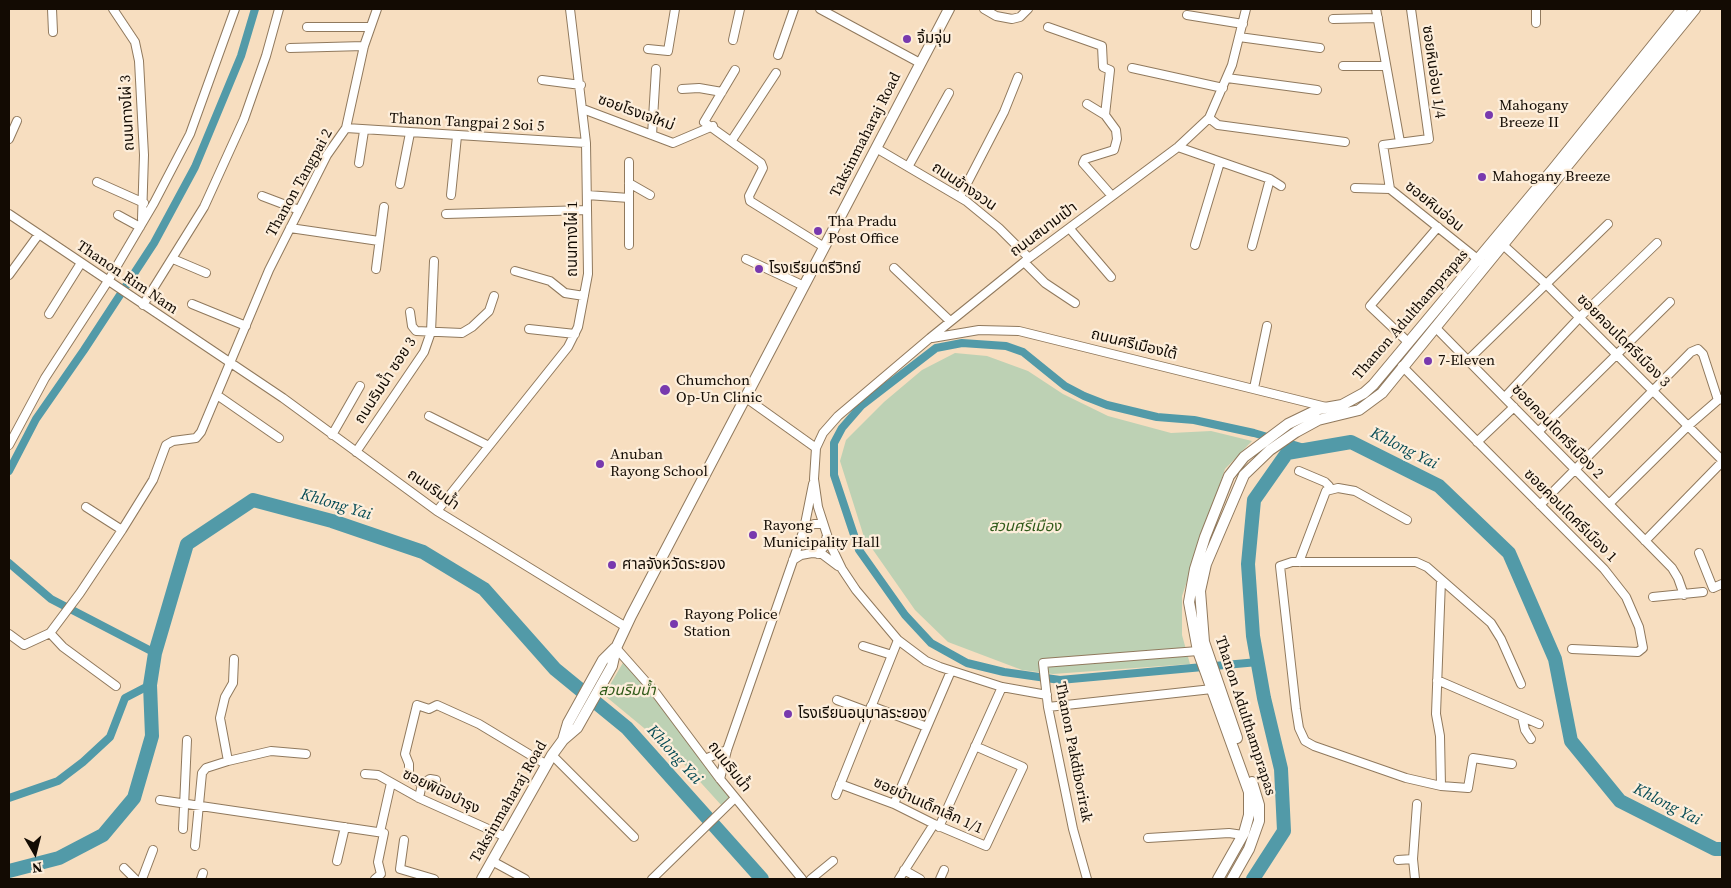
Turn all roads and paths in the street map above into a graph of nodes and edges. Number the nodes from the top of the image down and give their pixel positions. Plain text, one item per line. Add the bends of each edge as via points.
1 (52, 9) edge
2 (113, 9) edge
3 (235, 9) edge
4 (279, 9) edge
5 (377, 9) edge
6 (570, 9) edge
7 (675, 9) edge
8 (740, 9) edge
9 (794, 9) edge
10 (820, 9) edge
11 (949, 9) edge
12 (984, 9) edge
13 (1028, 9) edge
14 (1246, 9) edge
15 (1376, 9) edge
16 (1410, 9) edge
17 (1536, 9) edge
18 (1682, 9) edge
19 (1695, 9) edge
20 (1187, 15) dead end
21 (1378, 18) junction
22 (1333, 19) dead end
23 (1536, 23) dead end
24 (1243, 24) junction
25 (307, 27) dead end
26 (369, 27) junction
27 (1048, 27) dead end
28 (53, 32) dead end
29 (1240, 37) junction
30 (732, 40) dead end
31 (364, 46) junction
32 (290, 48) dead end
33 (648, 48) dead end
34 (1320, 48) dead end
35 (778, 55) dead end
36 (1650, 56) junction
37 (920, 63) junction
38 (1343, 66) dead end
39 (1386, 66) junction
40 (1132, 68) dead end
41 (656, 69) dead end
42 (736, 70) dead end
43 (776, 73) dead end
44 (1018, 77) dead end
45 (1227, 78) junction
46 (542, 80) dead end
47 (581, 86) junction
48 (1223, 88) junction
49 (682, 89) dead end
50 (1317, 90) dead end
51 (722, 92) junction
52 (949, 93) dead end
53 (1087, 104) dead end
54 (583, 109) junction
55 (1105, 115) junction
56 (1209, 118) junction
57 (17, 121) dead end
58 (713, 126) junction
59 (346, 128) junction
60 (364, 131) junction
61 (410, 133) junction
62 (652, 135) junction
63 (457, 136) junction
64 (9, 139) edge
65 (1429, 139) joint
66 (732, 140) junction
67 (1345, 142) dead end
68 (1400, 142) junction
69 (586, 143) junction
70 (1178, 147) junction
71 (876, 148) junction
72 (629, 162) dead end
73 (1220, 162) junction
74 (359, 163) dead end
75 (908, 167) junction
76 (1270, 179) junction
77 (97, 182) dead end
78 (629, 183) junction
79 (400, 184) dead end
80 (1281, 186) dead end
81 (1355, 188) dead end
82 (1390, 189) junction
83 (451, 195) dead end
84 (587, 195) junction
85 (650, 195) dead end
86 (262, 196) dead end
87 (1112, 196) junction
88 (960, 197) junction
89 (630, 198) junction
90 (144, 202) junction
91 (384, 207) dead end
92 (299, 210) junction
93 (587, 210) junction
94 (9, 214) edge
95 (446, 214) dead end
96 (118, 215) dead end
97 (1608, 224) dead end
98 (141, 225) junction
99 (1438, 227) junction
100 (290, 228) junction
101 (1070, 229) junction
102 (39, 234) junction
103 (379, 241) junction
104 (1657, 243) dead end
105 (1502, 244) junction
106 (629, 245) dead end
107 (1195, 245) dead end
108 (824, 246) junction
109 (1252, 246) dead end
110 (174, 259) junction
111 (746, 259) dead end
112 (1027, 260) junction
113 (434, 261) dead end
114 (1482, 262) junction
115 (81, 263) junction
116 (894, 268) dead end
117 (376, 270) dead end
118 (515, 271) dead end
119 (206, 273) dead end
120 (9, 275) edge
121 (1111, 276) dead end
122 (109, 282) junction
123 (1545, 283) junction
124 (804, 286) junction
125 (494, 296) dead end
126 (584, 296) junction
127 (1670, 302) dead end
128 (1075, 303) dead end
129 (192, 304) dead end
130 (142, 305) junction
131 (410, 312) dead end
132 (49, 314) dead end
133 (1579, 318) junction
134 (950, 321) junction
135 (246, 326) junction
136 (1267, 326) dead end
137 (1435, 327) junction
138 (529, 329) dead end
139 (431, 332) junction
140 (575, 334) junction
141 (930, 338) junction
142 (1408, 342) junction
143 (1617, 355) junction
144 (1468, 360) junction
145 (231, 365) junction
146 (1402, 366) junction
147 (360, 386) dead end
148 (1254, 388) junction
149 (1653, 390) junction
150 (217, 395) junction
151 (1505, 397) junction
152 (746, 398) junction
153 (1720, 400) edge
154 (1514, 407) junction
155 (1330, 408) junction
156 (429, 416) dead end
157 (1688, 426) junction
158 (1540, 431) junction
159 (332, 435) junction
160 (279, 438) dead end
161 (1477, 442) junction
162 (9, 445) edge
163 (489, 446) junction
164 (816, 448) junction
165 (356, 452) junction
166 (1722, 461) edge
167 (1299, 471) dead end
168 (1575, 471) junction
169 (814, 479) junction
170 (1329, 490) junction
171 (1608, 504) junction
172 (1540, 505) junction
173 (86, 508) dead end
174 (437, 511) junction
175 (1212, 517) junction
176 (1407, 520) dead end
177 (1223, 522) junction
178 (823, 524) junction
179 (804, 529) junction
180 (122, 530) junction
181 (827, 535) junction
182 (1645, 540) junction
183 (799, 544) junction
184 (1699, 553) dead end
185 (815, 554) junction
186 (793, 560) junction
187 (1299, 562) junction
188 (842, 569) junction
189 (1441, 580) junction
190 (1722, 584) edge
191 (1703, 592) dead end
192 (1684, 594) junction
193 (1653, 597) dead end
194 (626, 627) junction
195 (50, 633) junction
196 (9, 634) edge
197 (898, 640) junction
198 (863, 646) dead end
199 (616, 648) junction
200 (1572, 648) dead end
201 (1202, 652) junction
202 (892, 655) junction
203 (234, 659) dead end
204 (951, 671) junction
205 (1212, 676) junction
206 (1437, 680) junction
207 (1521, 684) dead end
208 (116, 686) dead end
209 (1002, 687) junction
210 (1212, 689) junction
211 (1046, 692) junction
212 (837, 700) dead end
213 (1048, 707) junction
214 (870, 709) junction
215 (1522, 717) junction
216 (1539, 724) dead end
217 (927, 727) junction
218 (1531, 739) dead end
219 (187, 740) dead end
220 (975, 746) junction
221 (727, 750) junction
222 (306, 754) dead end
223 (552, 755) junction
224 (705, 759) junction
225 (228, 761) junction
226 (1512, 764) dead end
227 (547, 765) junction
228 (365, 774) dead end
229 (720, 779) junction
230 (436, 780) dead end
231 (391, 783) junction
232 (422, 784) junction
233 (840, 784) junction
234 (1441, 786) junction
235 (836, 795) dead end
236 (419, 798) junction
237 (735, 798) junction
238 (160, 800) dead end
239 (183, 804) junction
240 (894, 804) junction
241 (1417, 804) dead end
242 (200, 806) junction
243 (937, 826) junction
244 (345, 827) junction
245 (183, 829) dead end
246 (380, 832) junction
247 (1243, 835) junction
248 (506, 837) junction
249 (634, 837) dead end
250 (1148, 838) dead end
251 (404, 840) dead end
252 (195, 846) dead end
253 (153, 850) dead end
254 (1413, 859) junction
255 (1398, 860) dead end
256 (337, 861) dead end
257 (492, 861) junction
258 (833, 861) dead end
259 (124, 868) dead end
260 (904, 870) junction
261 (944, 870) dead end
262 (1225, 878) edge
263 (135, 879) edge
264 (142, 879) edge
265 (375, 879) edge
266 (434, 879) edge
267 (482, 879) edge
268 (525, 879) edge
269 (652, 879) edge
270 (802, 879) edge
271 (811, 879) edge
272 (899, 879) edge
273 (920, 879) edge
274 (940, 879) edge
275 (1087, 879) edge
276 (1415, 879) edge

1 - 28 street
2 - 90 street, ถนนทางไผ่ 3 via 135,42 139,60
3 - 98 street via 190,134
4 - 110 street via 244,119 204,207
5 - 26 street, Thanon Tangpai 2
6 - 47 street, ถนนทางไผ่ 1
7 - 33 street via 668,51
8 - 30 street
9 - 35 street
10 - 37 street
11 - 37 street, Taksinmaharaj Road
12 - 13 street via 1012,19
14 - 24 street, ถนนสนามเป้า
15 - 21 street
16 - 65 street, ซอยหินอ่อน 1/4
17 - 23 street
18 - 36 street, Thanon Adulthamprapas
19 - 36 street, Thanon Adulthamprapas
20 - 24 street
21 - 22 street
21 - 39 street
24 - 29 street, ถนนสนามเป้า
25 - 26 street
26 - 31 street, Thanon Tangpai 2
27 - 55 street via 1102,46 1103,67 1110,70
29 - 34 street
29 - 45 street, ถนนสนามเป้า
31 - 32 street
31 - 59 street, Thanon Tangpai 2
36 - 105 street, Thanon Adulthamprapas
36 - 114 street, Thanon Adulthamprapas
37 - 71 street, Taksinmaharaj Road
38 - 39 street
39 - 68 street
40 - 48 street
41 - 62 street
42 - 51 street
43 - 66 street
44 - 88 street via 1004,112
45 - 48 street, ถนนสนามเป้า
45 - 50 street
46 - 47 street
47 - 54 street, ถนนทางไผ่ 1
48 - 56 street, ถนนสนามเป้า
49 - 51 street
51 - 58 street via 704,122
52 - 75 street
53 - 55 street
54 - 62 street, ซอยโรงเจใหม่
54 - 69 street, ถนนทางไผ่ 1
55 - 87 street via 1116,130 1116,146 1114,150 1085,159 1083,163
56 - 67 street via 1218,125
56 - 70 street, ถนนสนามเป้า
57 - 64 street
58 - 62 street, ซอยโรงเจใหม่ via 673,143
58 - 66 street
59 - 60 street, Thanon Tangpai 2 Soi 5
59 - 92 street, Thanon Tangpai 2 via 327,155
60 - 61 street, Thanon Tangpai 2 Soi 5
60 - 74 street
61 - 63 street, Thanon Tangpai 2 Soi 5
61 - 79 street
63 - 69 street, Thanon Tangpai 2 Soi 5
63 - 83 street
65 - 68 street, ซอยหินอ่อน
66 - 108 street via 763,168 750,201
68 - 82 street, ซอยหินอ่อน via 1383,145
69 - 84 street, ถนนทางไผ่ 1
70 - 73 street
70 - 87 street, ถนนสนามเป้า
71 - 75 street, ถนนข้างจวน
71 - 108 street, Taksinmaharaj Road
72 - 78 street
73 - 76 street
73 - 107 street
75 - 88 street, ถนนข้างจวน
76 - 80 street
76 - 109 street
77 - 90 street
78 - 85 street
78 - 89 street
81 - 82 street
82 - 99 street, ซอยหินอ่อน
84 - 89 street
84 - 93 street, ถนนทางไผ่ 1
86 - 92 street
87 - 101 street, ถนนสนามเป้า
88 - 112 street, ถนนข้างจวน via 999,228
89 - 106 street
90 - 98 street, ถนนทางไผ่ 3
91 - 103 street
92 - 100 street, Thanon Tangpai 2
93 - 95 street
93 - 126 street, ถนนทางไผ่ 1 via 588,274
94 - 102 street, Thanon Rim Nam
96 - 98 street
97 - 123 street
98 - 122 street
99 - 114 street, ซอยหินอ่อน
99 - 142 street via 1370,306
100 - 103 street
100 - 135 street, Thanon Tangpai 2
101 - 112 street, ถนนสนามเป้า
101 - 121 street
102 - 115 street, Thanon Rim Nam
102 - 120 street
103 - 117 street
104 - 133 street
105 - 114 street, Thanon Adulthamprapas
105 - 123 street, ซอยคอนโดศรีเมือง 3
108 - 124 street, Taksinmaharaj Road
110 - 119 street
110 - 130 street
111 - 124 street
112 - 128 street, ถนนข้างจวน via 1045,284
112 - 134 street, ถนนสนามเป้า
113 - 139 street, ถนนริมน้ำ ซอย 3
114 - 137 street, Thanon Adulthamprapas
114 - 142 street, Thanon Adulthamprapas
115 - 122 street, Thanon Rim Nam
115 - 132 street
116 - 134 street
118 - 126 street via 550,281 565,293
122 - 130 street, Thanon Rim Nam
122 - 162 street via 45,378
123 - 133 street, ซอยคอนโดศรีเมือง 3
123 - 144 street
124 - 152 street, Taksinmaharaj Road
125 - 139 street via 489,311 462,333
126 - 140 street, ถนนทางไผ่ 1
127 - 143 street
129 - 135 street
130 - 145 street, Thanon Rim Nam
131 - 139 street via 414,329
133 - 143 street, ซอยคอนโดศรีเมือง 3
133 - 151 street
134 - 141 street, ถนนสนามเป้า
135 - 145 street, Thanon Tangpai 2
136 - 148 street
137 - 144 street, ซอยคอนโดศรีเมือง 2
137 - 146 street, Thanon Adulthamprapas
138 - 140 street
139 - 165 street, ถนนริมน้ำ ซอย 3 via 424,352
140 - 163 street, ถนนทางไผ่ 1
141 - 148 street, ถนนศรีเมืองใต้ via 997,330 1038,334
141 - 164 street, ถนนสนามเป้า via 838,416
142 - 155 street, Thanon Adulthamprapas via 1364,393
143 - 149 street, ซอยคอนโดศรีเมือง 3
143 - 158 street
144 - 151 street, ซอยคอนโดศรีเมือง 2
145 - 150 street, Thanon Tangpai 2
145 - 159 street, ถนนริมน้ำ
146 - 161 street, ซอยคอนโดศรีเมือง 1
146 - 177 street, Thanon Adulthamprapas via 1372,403 1359,410 1318,420 1283,440 1262,458 1244,474
147 - 159 street
148 - 155 street, ถนนศรีเมืองใต้
149 - 153 street via 1681,360 1698,349 1703,354
149 - 157 street, ซอยคอนโดศรีเมือง 3
149 - 168 street
150 - 160 street
150 - 180 street, Thanon Tangpai 2 via 196,438 166,445 153,480
151 - 154 street, ซอยคอนโดศรีเมือง 2
152 - 164 street
152 - 194 street, Taksinmaharaj Road
153 - 157 street
154 - 158 street, ซอยคอนโดศรีเมือง 2
154 - 161 street
155 - 175 street, Thanon Adulthamprapas via 1319,409 1288,424 1255,448 1229,476
156 - 163 street
157 - 166 street, ซอยคอนโดศรีเมือง 3
157 - 171 street
158 - 168 street, ซอยคอนโดศรีเมือง 2
159 - 165 street, ถนนริมน้ำ
161 - 172 street, ซอยคอนโดศรีเมือง 1
163 - 174 street, ถนนทางไผ่ 1
164 - 169 street
165 - 174 street, ถนนริมน้ำ
166 - 182 street
167 - 170 street via 1325,482
168 - 171 street, ซอยคอนโดศรีเมือง 2
168 - 172 street
169 - 178 street
169 - 179 street
170 - 176 street via 1355,491
170 - 187 street via 1322,497
171 - 182 street, ซอยคอนโดศรีเมือง 2
172 - 200 street, ซอยคอนโดศรีเมือง 1 via 1617,584 1633,610 1643,648 1638,652
173 - 180 street
174 - 194 street, ถนนริมน้ำ
175 - 177 street
175 - 201 street, Thanon Adulthamprapas via 1195,569 1189,602
177 - 201 street, Thanon Adulthamprapas via 1206,564 1200,591
178 - 179 street
178 - 181 street
179 - 183 street
180 - 195 street
181 - 185 street via 824,547
181 - 188 street
182 - 192 street, ซอยคอนโดศรีเมือง 2 via 1678,578
183 - 185 street via 805,551
183 - 186 street
184 - 190 street via 1713,588
185 - 186 street via 801,555
185 - 188 street via 830,559
186 - 221 street
187 - 189 street via 1416,562 1433,571
187 - 234 street via 1285,562 1279,569 1302,735 1314,746 1406,778
188 - 197 street
189 - 206 street
189 - 207 street via 1491,623 1502,639
191 - 192 street
192 - 193 street
194 - 199 street, Taksinmaharaj Road
195 - 196 street via 24,645
195 - 208 street
197 - 202 street
197 - 204 street via 926,661
198 - 202 street
199 - 223 street, Taksinmaharaj Road
199 - 224 street, ถนนริมน้ำ via 655,692
201 - 205 street, Thanon Adulthamprapas
201 - 211 street, Thanon Pakdiborirak via 1043,663
202 - 214 street
203 - 225 street via 233,682 220,718
204 - 209 street
204 - 217 street
205 - 210 street, Thanon Adulthamprapas
205 - 262 street, Thanon Adulthamprapas via 1259,805 1259,821 1253,838
206 - 215 street
206 - 234 street
209 - 211 street
209 - 220 street
210 - 213 street
210 - 247 street, Thanon Adulthamprapas via 1249,792
211 - 213 street, Thanon Pakdiborirak
212 - 214 street
213 - 275 street, Thanon Pakdiborirak via 1073,829
214 - 217 street
214 - 233 street
215 - 216 street
215 - 218 street
217 - 240 street
219 - 239 street
220 - 243 street
220 - 243 street, ซอยบ้านเด็กเล็ก 1/1 via 1022,767 986,846
221 - 224 street
221 - 229 street
222 - 225 street via 272,751
223 - 227 street, Taksinmaharaj Road
223 - 249 street
224 - 229 street, ถนนริมน้ำ
225 - 242 street via 206,768 202,773
226 - 234 street via 1473,758 1468,788
227 - 232 street via 479,724 437,705 429,709 417,705 405,754 409,776
227 - 248 street, Taksinmaharaj Road
228 - 231 street, ซอยพินิจบำรุง
229 - 237 street, ถนนริมน้ำ
230 - 232 street via 430,779
231 - 236 street, ซอยพินิจบำรุง
231 - 246 street
232 - 236 street
233 - 235 street
233 - 240 street, ซอยบ้านเด็กเล็ก 1/1
236 - 248 street, ซอยพินิจบำรุง
237 - 269 street
237 - 270 street, ถนนริมน้ำ
238 - 239 street
239 - 242 street
239 - 245 street
240 - 243 street, ซอยบ้านเด็กเล็ก 1/1
241 - 254 street
242 - 244 street
242 - 252 street
243 - 260 street
244 - 246 street
244 - 256 street
246 - 265 street via 384,833 378,862 381,874
247 - 250 street
247 - 262 street, Thanon Adulthamprapas
248 - 257 street, Taksinmaharaj Road
251 - 266 street via 400,869
253 - 264 street
254 - 255 street
254 - 276 street
257 - 267 street, Taksinmaharaj Road
257 - 268 street
258 - 271 street
259 - 263 street
260 - 272 street
260 - 273 street
261 - 274 street

